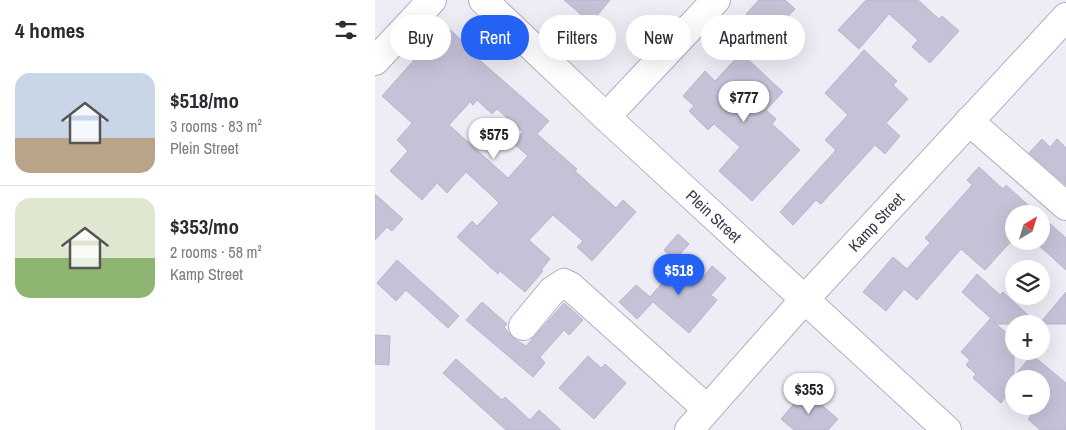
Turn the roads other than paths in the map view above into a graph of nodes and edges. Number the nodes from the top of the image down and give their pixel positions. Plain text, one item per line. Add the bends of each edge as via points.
1 (432, 0) edge
2 (483, 0) edge
3 (716, 0) edge
4 (1066, 17) edge
5 (375, 62) edge
6 (606, 117) junction
7 (969, 121) junction
8 (1066, 206) edge
9 (804, 300) junction
10 (523, 326) dead end
11 (707, 409) junction
12 (689, 430) edge
13 (947, 430) edge

1 - 5 street
2 - 6 street, Plein Street
3 - 6 street
4 - 7 street, Kamp Street
6 - 9 street, Plein Street
7 - 8 street
7 - 9 street, Kamp Street
9 - 11 street, Kamp Street
9 - 13 street, Plein Street
10 - 11 street via 552,291 564,283
11 - 12 street, Kamp Street

